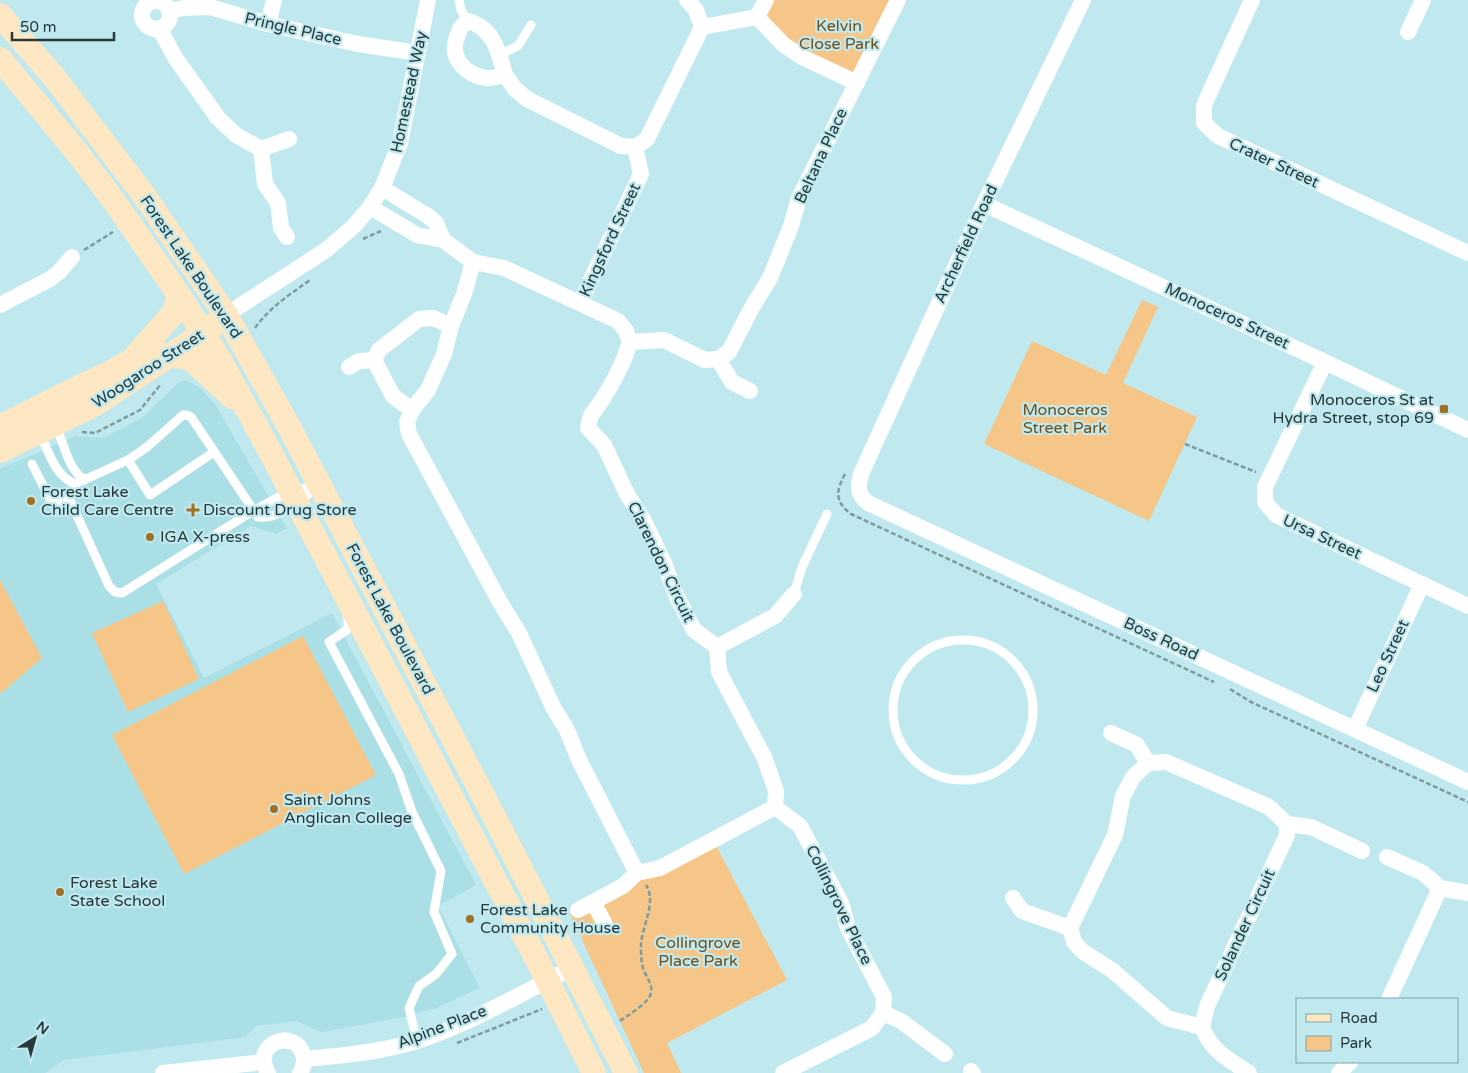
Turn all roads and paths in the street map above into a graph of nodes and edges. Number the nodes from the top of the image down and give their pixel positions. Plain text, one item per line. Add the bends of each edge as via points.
1 (274, 0) edge
2 (428, 0) edge
3 (459, 0) edge
4 (687, 0) edge
5 (766, 0) edge
6 (1083, 0) edge
7 (1252, 0) edge
8 (1423, 0) edge
9 (894, 1) edge
10 (139, 3) edge
11 (170, 11) junction
12 (0, 15) edge
13 (757, 17) junction
14 (468, 21) junction
15 (268, 24) junction
16 (531, 25) dead end
17 (702, 27) junction
18 (159, 28) junction
19 (1408, 32) dead end
20 (418, 53) junction
21 (499, 55) junction
22 (0, 59) edge
23 (505, 75) junction
24 (857, 83) junction
25 (289, 139) dead end
26 (635, 147) junction
27 (261, 149) junction
28 (382, 188) junction
29 (984, 204) junction
30 (370, 207) junction
31 (116, 230) dead end
32 (287, 237) dead end
33 (443, 240) junction
34 (1468, 253) edge
35 (72, 257) joint
36 (473, 262) junction
37 (179, 295) junction
38 (580, 303) junction
39 (0, 305) edge
40 (226, 315) junction
41 (451, 326) junction
42 (201, 328) junction
43 (630, 342) junction
44 (168, 356) junction
45 (718, 359) junction
46 (374, 360) junction
47 (1325, 362) junction
48 (128, 364) junction
49 (349, 367) dead end
50 (750, 391) dead end
51 (412, 410) junction
52 (251, 415) junction
53 (43, 420) junction
54 (0, 427) edge
55 (1468, 430) edge
56 (1185, 444) dead end
57 (0, 451) edge
58 (214, 452) junction
59 (128, 460) junction
60 (32, 464) dead end
61 (846, 471) dead end
62 (1270, 477) junction
63 (85, 480) junction
64 (75, 484) junction
65 (319, 485) junction
66 (858, 491) joint
67 (294, 497) junction
68 (69, 498) junction
69 (253, 511) junction
70 (827, 514) dead end
71 (1422, 584) junction
72 (794, 594) joint
73 (348, 602) junction
74 (1468, 606) edge
75 (718, 647) junction
76 (906, 667) joint
77 (1216, 682) dead end
78 (1224, 685) dead end
79 (1354, 729) junction
80 (1111, 733) dead end
81 (1148, 763) junction
82 (1468, 782) edge
83 (1468, 802) edge
84 (775, 807) junction
85 (1287, 824) junction
86 (1362, 851) dead end
87 (1387, 857) dead end
88 (637, 873) junction
89 (1440, 888) junction
90 (1468, 893) edge
91 (1014, 898) dead end
92 (593, 902) junction
93 (578, 910) dead end
94 (605, 924) dead end
95 (1070, 928) junction
96 (572, 968) junction
97 (547, 980) junction
98 (1389, 998) edge
99 (883, 1014) junction
100 (617, 1023) dead end
101 (1202, 1027) junction
102 (417, 1040) junction
103 (945, 1054) dead end
104 (1349, 1063) edge
105 (302, 1066) edge
106 (266, 1068) edge
107 (163, 1073) edge
108 (594, 1073) edge
109 (626, 1073) edge
110 (784, 1073) edge
111 (1249, 1073) edge
112 (1339, 1073) edge

1 - 15 street
2 - 20 street, Homestead Way
3 - 14 lane
4 - 17 street via 696,10
5 - 13 street
6 - 29 street, Archerfield Road
7 - 34 street, Crater Street via 1204,105 1204,123 1218,136
8 - 19 street
9 - 24 street, Beltana Place
10 - 11 street via 158,1
10 - 18 street via 146,24
11 - 15 street, Pringle Place via 210,7
11 - 18 street via 167,24
12 - 40 main road, Forest Lake Boulevard via 54,77 143,194
13 - 17 street
13 - 24 street via 784,45 802,57
14 - 21 street via 479,24 494,40
14 - 23 street via 461,26 454,48 459,63 469,72 487,78
15 - 20 street, Pringle Place via 358,44
16 - 21 lane via 518,46
17 - 26 street via 647,139
18 - 27 street via 176,59 218,118 236,135
20 - 28 street, Homestead Way via 400,143
21 - 23 street
22 - 37 main road, Forest Lake Boulevard via 76,150
23 - 26 street via 527,99 621,146
24 - 45 street, Beltana Place via 799,198 770,278 729,352
25 - 27 street
26 - 38 street, Kingsford Street via 641,174
27 - 32 street via 265,184 278,203 281,228
28 - 30 street, Homestead Way
28 - 33 street via 428,216 436,223
29 - 47 street, Monoceros Street
29 - 66 street, Archerfield Road via 861,474
30 - 33 street via 417,235
30 - 40 street, Homestead Way via 326,250
31 - 35 path
33 - 36 street
35 - 39 street via 50,279
36 - 38 street via 504,268
36 - 41 street
37 - 42 main road, Forest Lake Boulevard
37 - 48 main road via 174,312
38 - 43 street via 618,321
40 - 42 main road, Woogaroo Street
40 - 65 main road, Forest Lake Boulevard
41 - 46 street via 433,318 419,319 379,350
41 - 51 street via 444,354 428,390
42 - 44 main road, Woogaroo Street
42 - 48 main road, Woogaroo Street
42 - 52 main road, Forest Lake Boulevard
43 - 45 street via 664,340 705,360
43 - 75 street, Clarendon Circuit via 602,402 590,414 588,428 604,445 644,521 694,630
44 - 52 main road via 193,361
44 - 53 main road, Woogaroo Street via 118,391
45 - 50 street via 732,382
46 - 49 street via 359,361
46 - 51 street via 393,396
47 - 55 street, Monoceros Street
47 - 62 street, Ursa Street
48 - 53 main road, Woogaroo Street
51 - 88 street via 407,422 410,434 519,633
52 - 67 main road, Forest Lake Boulevard
53 - 54 main road, Woogaroo Street
53 - 57 main road, Woogaroo Street
53 - 63 lane via 76,475
53 - 64 lane via 60,474
56 - 62 path
58 - 59 lane via 150,495
58 - 59 lane via 191,418 183,415
58 - 69 lane
59 - 63 lane
60 - 68 lane via 52,505
61 - 77 path via 837,496 843,508 851,514
62 - 71 street, Ursa Street via 1265,487 1265,502 1276,515
63 - 64 lane
64 - 68 lane
65 - 67 lane
65 - 67 lane
65 - 96 main road, Forest Lake Boulevard
66 - 79 street, Boss Road via 868,503
67 - 69 lane
67 - 69 lane via 269,518 258,517
67 - 73 main road, Forest Lake Boulevard
68 - 69 lane via 109,586 122,593
70 - 72 lane via 802,566
71 - 74 street, Ursa Street
71 - 79 street, Leo Street
72 - 75 street via 775,616
73 - 97 main road, Forest Lake Boulevard
73 - 102 lane via 348,630 329,642 399,774 412,812 441,871 434,912 452,954 436,974 419,986 408,1008
75 - 84 street via 720,672 765,759 776,791
76 - 76 lane via 924,651 946,641 970,640 993,646 1013,660 1026,678 1033,700 1033,722 1025,744 1012,762 993,774 971,781 948,780 927,772 909,756 897,736 892,712 895,688
78 - 83 path via 1251,702
79 - 82 street, Boss Road
80 - 81 street via 1137,744
81 - 85 street via 1166,762 1268,807
81 - 95 street via 1133,777 1123,796 1116,835
84 - 88 street via 660,868
84 - 99 street, Collingrove Place via 800,826 841,904 848,928 884,997
85 - 86 street via 1310,827
85 - 101 street, Solander Circuit via 1287,835 1207,1006
87 - 89 street via 1423,874
88 - 92 street via 623,886
88 - 100 path via 650,892 641,959 652,992 648,1000
89 - 90 street
89 - 98 street
91 - 95 street via 1022,911
92 - 93 street
92 - 94 street
95 - 101 street via 1074,942 1082,951 1113,971 1167,1018
96 - 97 street, Alpine Place
96 - 109 main road, Forest Lake Boulevard
97 - 102 street, Alpine Place via 473,1018
97 - 108 main road, Forest Lake Boulevard
99 - 103 street via 901,1021
99 - 110 street via 872,1028
101 - 111 street via 1216,1050
102 - 105 street, Alpine Place
104 - 112 street
105 - 106 street via 298,1047 293,1042 282,1040 270,1046 264,1055
106 - 107 street

